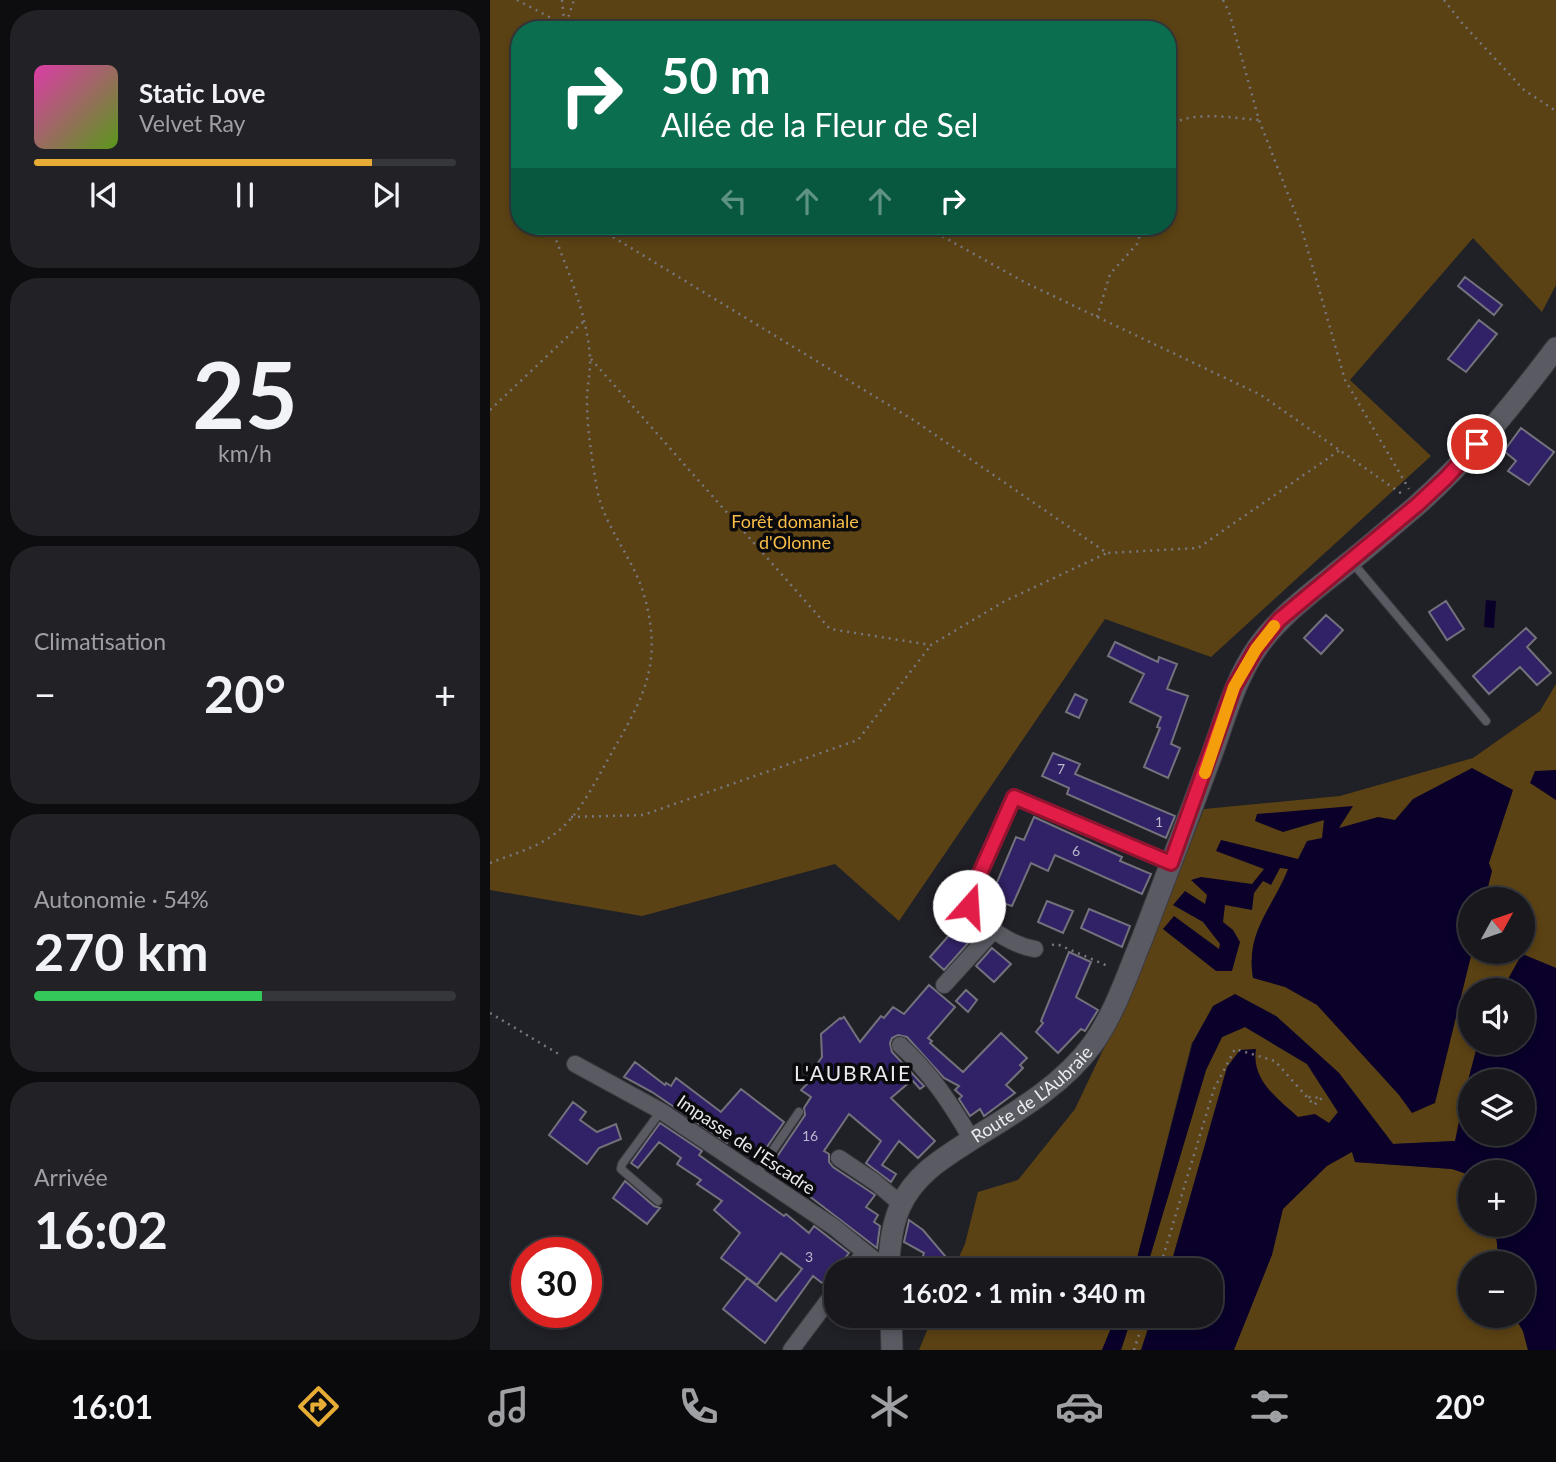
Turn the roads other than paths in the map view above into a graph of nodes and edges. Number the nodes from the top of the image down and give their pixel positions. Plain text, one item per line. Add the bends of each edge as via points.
1 (1556, 348) edge
2 (1351, 561) junction
3 (1486, 721) dead end
4 (1171, 863) junction
5 (994, 930) junction
6 (1035, 949) road end
7 (944, 985) dead end
8 (900, 1045) dead end
9 (575, 1064) road end
10 (661, 1111) junction
11 (799, 1112) dead end
12 (972, 1140) junction
13 (839, 1158) dead end
14 (756, 1175) junction
15 (658, 1201) dead end
16 (901, 1204) junction
17 (865, 1252) junction
18 (860, 1258) edge
19 (873, 1258) edge
20 (889, 1258) edge
21 (824, 1306) edge
22 (891, 1328) edge
23 (791, 1350) edge
24 (892, 1350) edge

1 - 2 street via 1463,459
2 - 3 lane
2 - 4 street, Route de L'Aubraie via 1279,620 1256,649 1234,687
4 - 5 street via 1014,797 968,900 972,910
4 - 12 street, Route de L'Aubraie via 1113,1009 1089,1049 1044,1091
5 - 6 street via 1011,942
5 - 7 street
8 - 12 street via 947,1097
9 - 10 street, Impasse de l'Escadre
10 - 14 street, Impasse de l'Escadre
10 - 15 lane via 621,1170
11 - 14 lane
12 - 16 street, Route de L'Aubraie via 924,1173
13 - 16 street
14 - 17 street, Impasse de l'Escadre
16 - 20 street, Route de L'Aubraie
17 - 18 street
17 - 19 street, Impasse de l'Escadre
21 - 23 street
22 - 24 street

